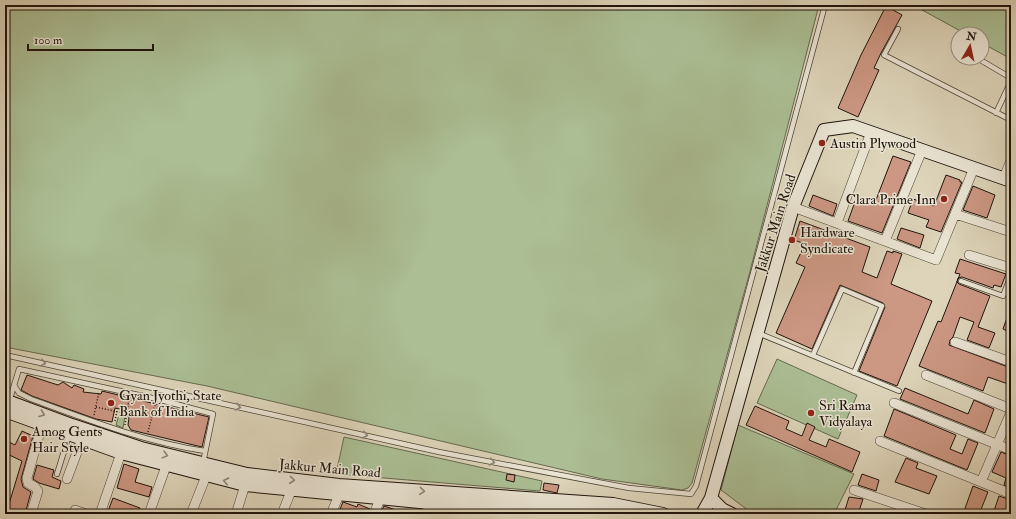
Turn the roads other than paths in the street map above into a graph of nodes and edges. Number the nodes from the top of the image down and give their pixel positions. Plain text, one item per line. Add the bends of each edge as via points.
1 (825, 5) edge
2 (898, 29) dead end
3 (990, 66) edge
4 (1011, 78) edge
5 (1011, 81) edge
6 (996, 114) junction
7 (1011, 120) edge
8 (871, 132) junction
9 (922, 150) junction
10 (1011, 160) edge
11 (974, 168) junction
12 (1008, 180) edge
13 (793, 207) junction
14 (955, 214) junction
15 (837, 223) junction
16 (1011, 232) edge
17 (885, 241) junction
18 (969, 256) dead end
19 (1011, 268) edge
20 (1011, 275) edge
21 (961, 281) dead end
22 (757, 332) junction
23 (955, 342) dead end
24 (5, 354) edge
25 (813, 356) junction
26 (1011, 362) edge
27 (854, 373) junction
28 (926, 375) dead end
29 (14, 385) junction
30 (899, 391) dead end
31 (894, 403) dead end
32 (6, 404) edge
33 (1011, 409) edge
34 (1011, 412) edge
35 (42, 425) junction
36 (71, 430) junction
37 (82, 439) junction
38 (880, 441) dead end
39 (997, 444) junction
40 (1011, 450) edge
41 (205, 451) junction
42 (121, 453) junction
43 (202, 464) junction
44 (166, 466) junction
45 (57, 474) dead end
46 (206, 476) junction
47 (67, 479) dead end
48 (981, 482) junction
49 (246, 485) junction
50 (339, 490) junction
51 (854, 490) dead end
52 (291, 491) junction
53 (1011, 494) edge
54 (711, 498) junction
55 (380, 499) junction
56 (428, 509) edge
57 (471, 510) edge
58 (515, 511) edge
59 (559, 513) edge
60 (31, 514) edge
61 (74, 514) edge
62 (86, 514) edge
63 (100, 514) edge
64 (149, 514) edge
65 (191, 514) edge
66 (236, 514) edge
67 (282, 514) edge
68 (331, 514) edge
69 (374, 514) edge
70 (599, 514) edge
71 (663, 514) edge
72 (702, 514) edge
73 (732, 514) edge
74 (926, 514) edge

24 -> 1 lane via 439,452 629,488 691,494 696,486
2 - 6 lane via 884,54
3 - 4 lane
5 - 6 lane
6 - 7 lane
8 - 9 main road, Jakkur Main Road
8 - 13 main road, Jakkur Main Road via 853,126 824,130
8 - 15 street
9 - 11 main road, Jakkur Main Road
9 - 17 street
10 - 12 street
11 - 12 main road, Jakkur Main Road
11 - 14 street
13 - 15 street
13 - 22 main road, Jakkur Main Road
14 - 16 street
14 - 17 street via 936,260
15 - 17 street
18 - 19 street
20 - 21 lane via 1003,296
22 - 25 lane
22 - 54 main road, Jakkur Main Road
23 - 26 street
25 - 27 lane
25 - 27 lane via 842,289 882,306
27 - 30 lane
28 - 33 street
29 - 32 lane
29 - 41 lane via 19,393 31,399 124,432
29 - 41 lane via 19,369 213,414
31 - 39 street
32 - 35 main road, Jakkur Main Road
32 -> 36 main road, Jakkur Main Road
34 - 39 street
35 - 36 main road, Jakkur Main Road
35 - 60 street via 27,478 28,483 38,491
36 - 37 main road, Jakkur Main Road
36 -> 43 main road, Jakkur Main Road
36 - 45 lane
37 - 42 main road, Jakkur Main Road
37 - 47 street
38 - 48 street
39 - 40 street
39 - 48 street
41 - 43 lane
42 - 44 main road, Jakkur Main Road
42 - 63 street
43 -> 50 main road, Jakkur Main Road
44 - 46 main road, Jakkur Main Road
44 - 64 street
49 -> 46 main road, Jakkur Main Road
46 - 65 street
48 - 53 street
49 - 52 main road, Jakkur Main Road
49 - 66 street
50 - 52 main road, Jakkur Main Road
50 - 55 main road, Jakkur Main Road
50 - 68 street
50 -> 71 main road, Jakkur Main Road via 613,504
51 - 74 street
52 - 67 street
54 - 72 main road, Jakkur Main Road
54 - 73 main road
55 - 56 main road, Jakkur Main Road
55 - 69 street
56 - 57 main road, Jakkur Main Road
57 - 58 main road, Jakkur Main Road
58 - 59 main road, Jakkur Main Road
59 - 70 main road, Jakkur Main Road
61 - 62 street via 75,510

